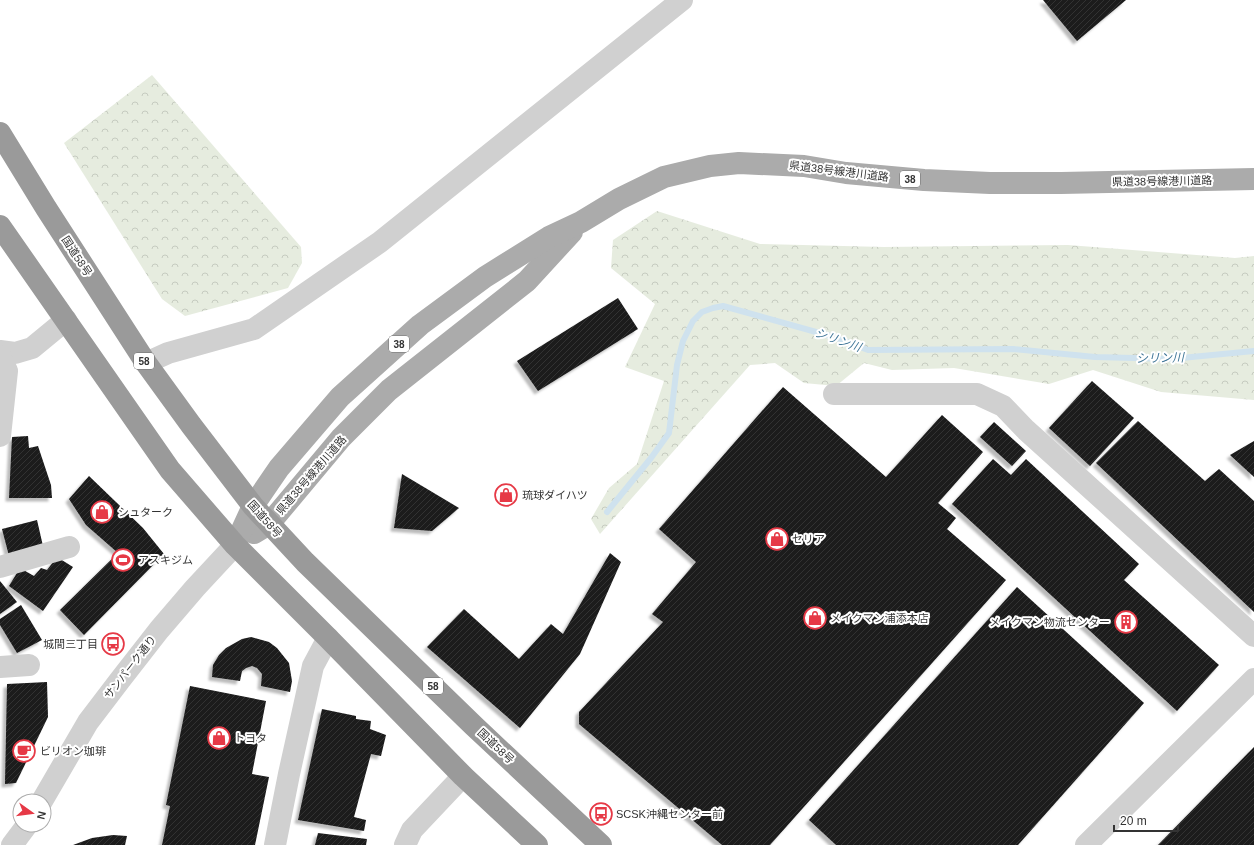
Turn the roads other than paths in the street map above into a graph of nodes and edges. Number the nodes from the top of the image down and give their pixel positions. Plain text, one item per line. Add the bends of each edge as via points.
1 (682, 0) edge
2 (0, 133) edge
3 (1254, 179) edge
4 (581, 222) junction
5 (0, 226) edge
6 (66, 320) junction
7 (0, 351) edge
8 (0, 356) edge
9 (146, 363) junction
10 (834, 394) dead end
11 (0, 436) edge
12 (253, 506) junction
13 (269, 524) junction
14 (235, 545) junction
15 (69, 547) dead end
16 (0, 566) edge
17 (1254, 636) edge
18 (328, 638) junction
19 (29, 666) dead end
20 (0, 667) edge
21 (1254, 679) edge
22 (463, 776) junction
23 (47, 793) edge
24 (21, 833) edge
25 (12, 845) edge
26 (275, 845) edge
27 (405, 845) edge
28 (537, 845) edge
29 (601, 845) edge
30 (1086, 845) edge

1 - 9 street via 380,242 254,329 168,353
2 - 9 highway, 国道58号 / 58
3 - 4 main road, 県道38号線港川道路 / 38 via 983,182 924,180 846,173 804,166 739,163 710,166 664,177 619,199
4 - 12 main road, 県道38号線港川道路 / 38 via 549,237 485,277 420,325 340,398 279,468
4 - 13 main road, 県道38号線港川道路 / 38 via 527,281 389,390 341,438
5 - 6 highway
6 - 7 street via 32,348 15,353
6 - 14 highway via 170,470
8 - 11 street via 7,371
9 - 12 highway, 国道58号 / 58
10 - 17 street via 977,394 1003,406 1026,430
12 - 13 highway, 国道58号 / 58
12 - 14 main road, 県道38号線港川道路 / 38
13 - 14 main road, 県道38号線港川道路 / 38
13 - 29 highway, 国道58号 / 58 via 469,721
14 - 18 highway
14 - 23 street, サンパーク通り via 159,630 88,722
15 - 16 street
18 - 22 highway
18 - 26 street via 313,666
19 - 20 street
21 - 30 street
22 - 27 street via 412,830
22 - 28 highway
24 - 25 street

